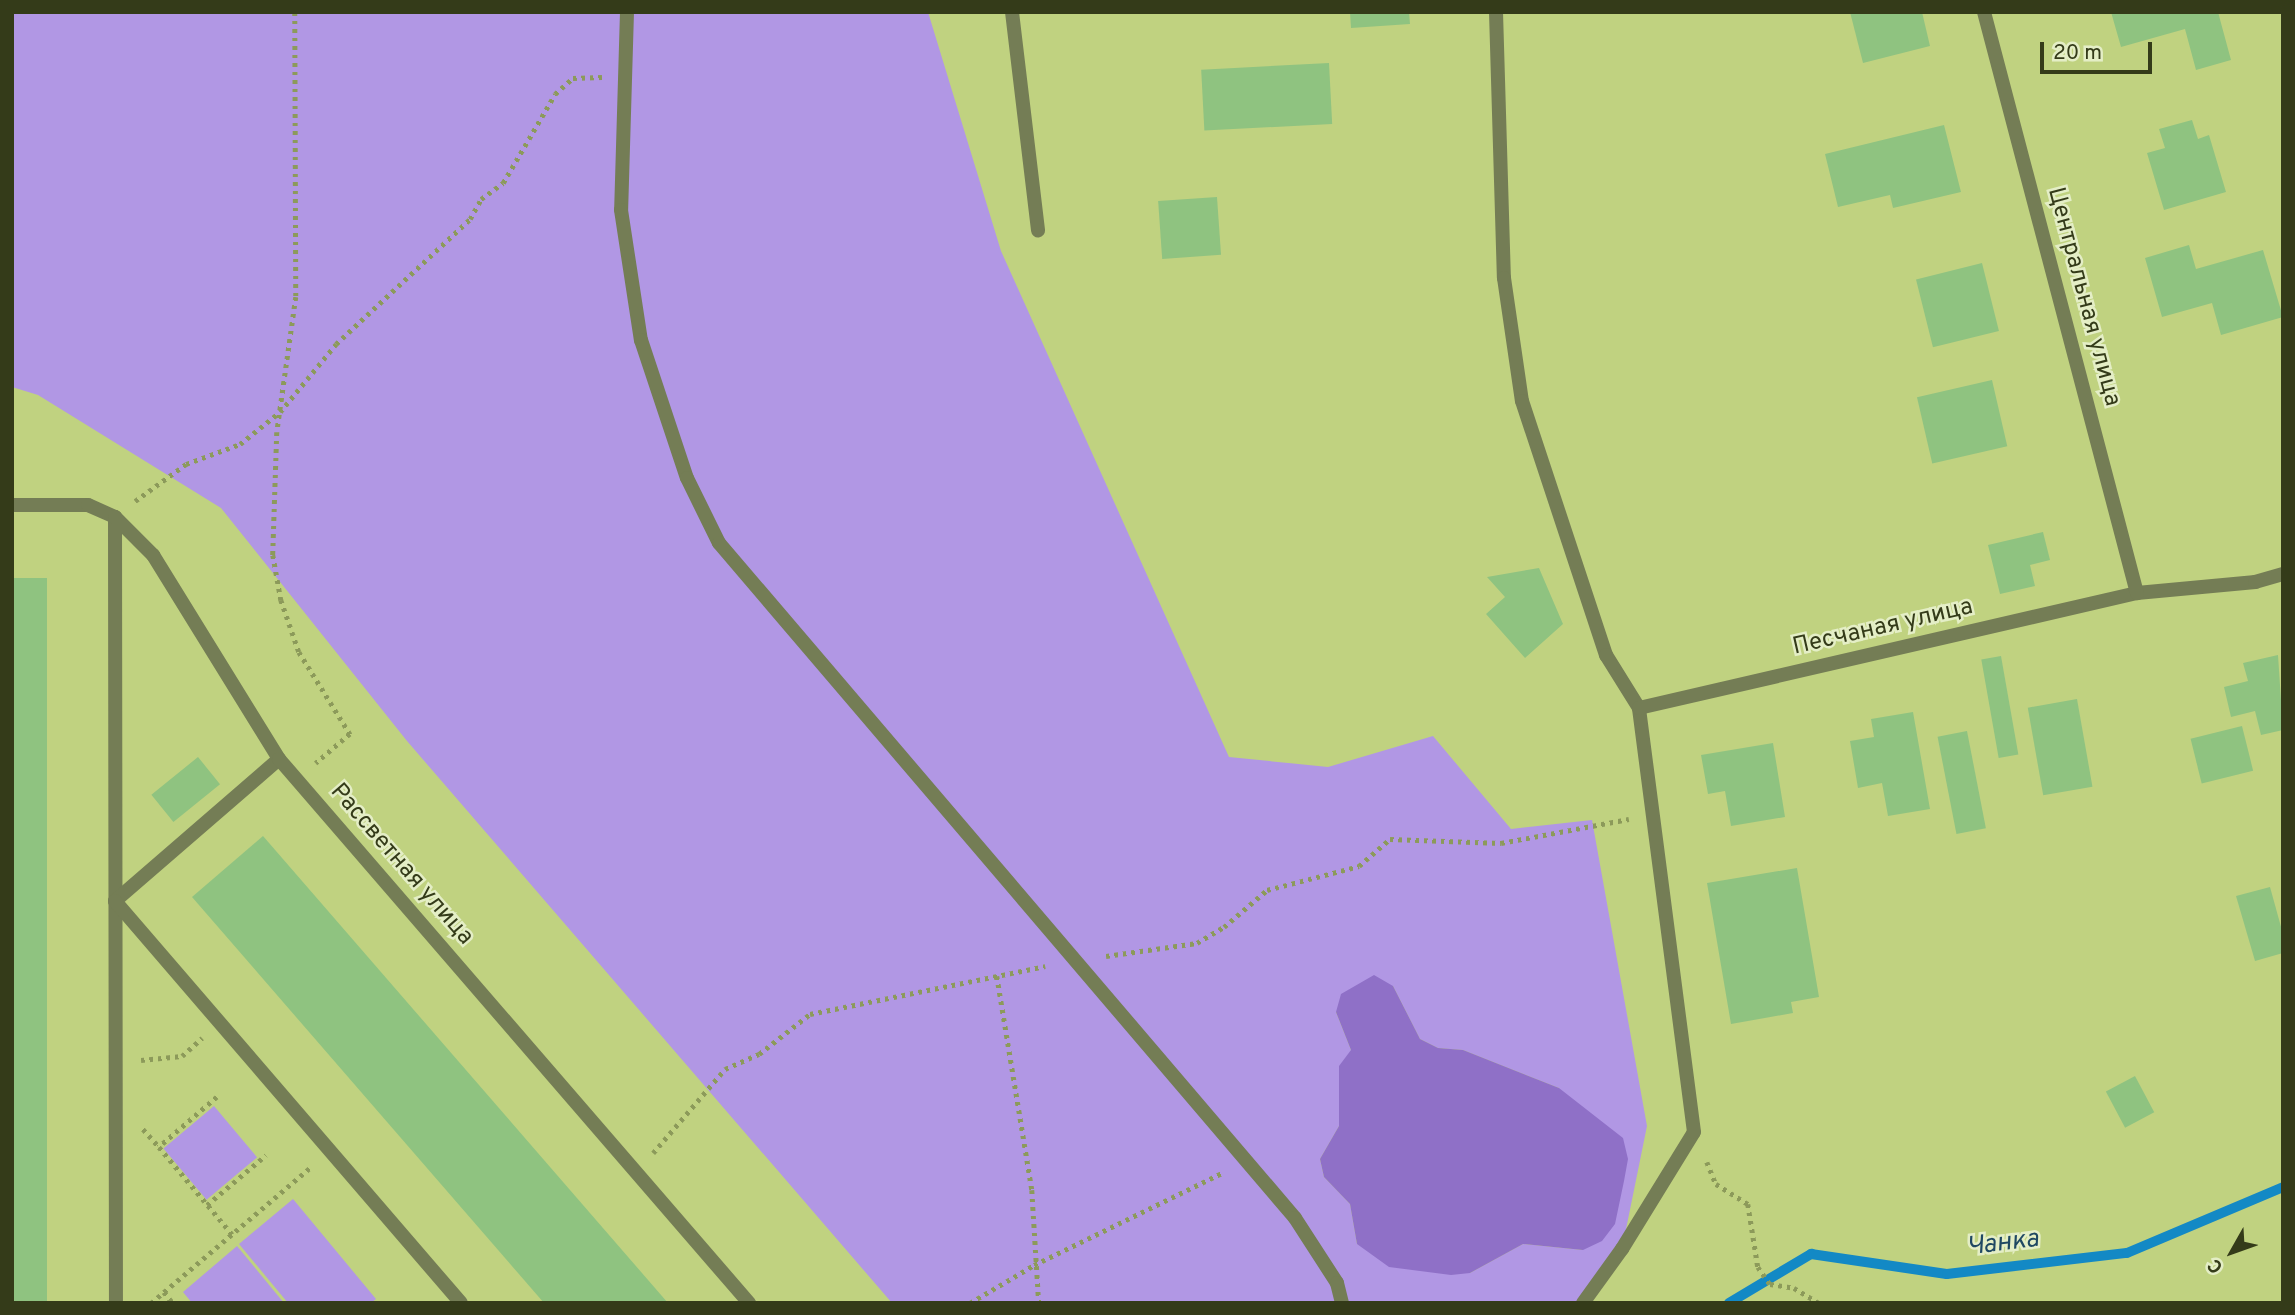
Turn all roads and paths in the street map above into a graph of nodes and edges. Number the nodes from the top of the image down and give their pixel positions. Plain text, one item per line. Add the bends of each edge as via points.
1 (295, 12) edge
2 (627, 12) edge
3 (1012, 12) edge
4 (1496, 12) edge
5 (1984, 12) edge
6 (626, 76) junction
7 (1038, 230) dead end
8 (280, 412) junction
9 (12, 505) edge
10 (115, 517) junction
11 (2283, 574) edge
12 (2137, 593) junction
13 (1639, 708) junction
14 (279, 759) junction
15 (297, 780) junction
16 (1653, 815) junction
17 (115, 901) junction
18 (1074, 960) junction
19 (997, 976) junction
20 (220, 1023) junction
21 (115, 1062) junction
22 (217, 1097) dead end
23 (142, 1127) dead end
24 (159, 1147) junction
25 (330, 1151) junction
26 (266, 1155) dead end
27 (1247, 1161) junction
28 (632, 1167) junction
29 (1716, 1184) dead end
30 (207, 1205) junction
31 (232, 1234) junction
32 (1034, 1265) junction
33 (164, 1292) junction
34 (116, 1303) edge
35 (151, 1303) edge
36 (173, 1303) edge
37 (461, 1303) edge
38 (749, 1303) edge
39 (970, 1303) edge
40 (1040, 1303) edge
41 (1342, 1303) edge
42 (1583, 1303) edge
43 (1819, 1303) edge

1 - 8 path via 296,297
2 - 6 street
3 - 7 street
4 - 13 street via 1504,278 1522,401 1606,655
5 - 12 street, Центральная улица
6 - 8 path via 573,78 555,94 503,183 481,199 470,219 336,344
6 - 18 street via 621,210 641,340 687,478 719,543
8 - 10 path via 240,444 186,464
8 - 15 path via 272,555 281,600 299,652 350,734
9 - 10 street, Рассветная улица via 88,506
10 - 14 street, Рассветная улица via 153,555
10 - 17 street
11 - 12 street, Песчаная улица via 2255,582
12 - 13 street, Песчаная улица
13 - 16 street
14 - 15 street, Рассветная улица
14 - 17 street
15 - 28 street, Рассветная улица
16 - 18 path via 1501,843 1390,839 1359,866 1266,890 1224,928 1197,943
16 - 42 street via 1694,1132
17 - 20 street
17 - 21 street
18 - 19 path
18 - 27 street
19 - 28 path via 810,1014 759,1054 725,1069 663,1145
19 - 32 path via 1032,1190
20 - 21 path via 182,1056
20 - 25 street
21 - 34 street
22 - 24 path
23 - 24 path
24 - 30 path
25 - 31 path
25 - 37 street
26 - 30 path
27 - 32 path
27 - 41 street via 1295,1218 1337,1283
28 - 38 street, Рассветная улица
29 - 43 path via 1748,1204 1758,1267 1770,1284 1794,1288
30 - 31 path
31 - 33 path
32 - 39 path
32 - 40 path
33 - 35 path
33 - 36 path

